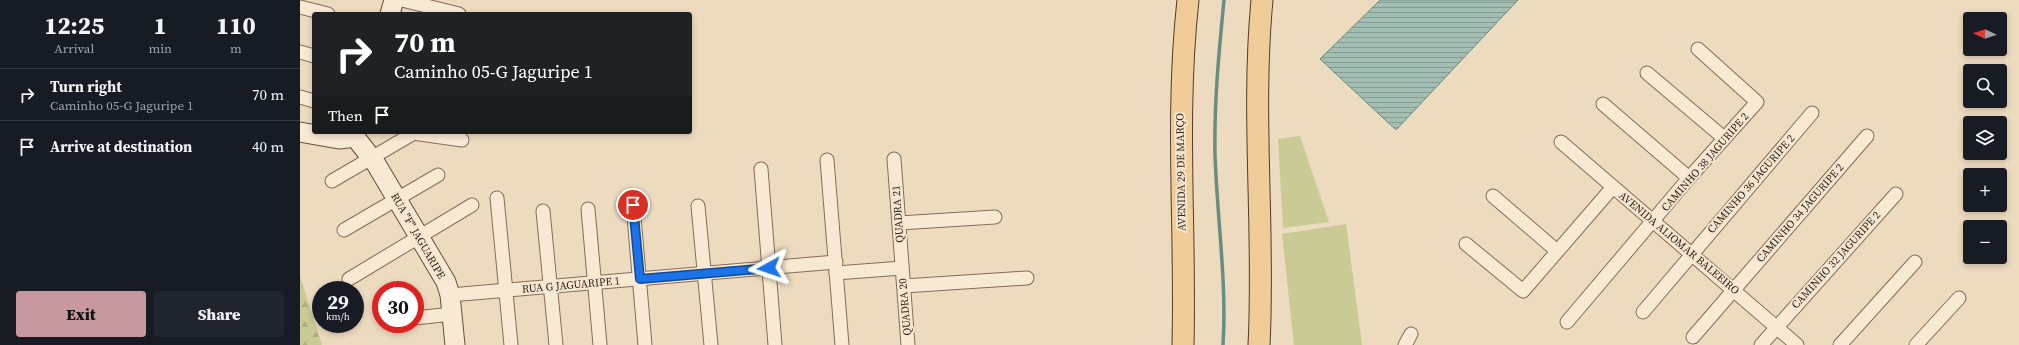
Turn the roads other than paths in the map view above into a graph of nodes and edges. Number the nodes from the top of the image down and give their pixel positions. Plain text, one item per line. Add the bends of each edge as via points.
1 (394, 0) edge
2 (402, 0) edge
3 (1188, 0) edge
4 (1262, 0) edge
5 (300, 7) edge
6 (320, 12) edge
7 (391, 12) edge
8 (451, 12) edge
9 (1698, 49) dead end
10 (300, 52) edge
11 (312, 55) edge
12 (1647, 73) dead end
13 (300, 97) edge
14 (312, 100) edge
15 (1603, 104) dead end
16 (1812, 113) dead end
17 (300, 132) edge
18 (357, 134) edge
19 (407, 134) edge
20 (441, 134) edge
21 (1867, 136) dead end
22 (1724, 138) junction
23 (462, 140) dead end
24 (1561, 142) dead end
25 (372, 159) junction
26 (894, 159) dead end
27 (827, 160) dead end
28 (761, 170) dead end
29 (438, 175) dead end
30 (1689, 178) junction
31 (332, 181) dead end
32 (1613, 187) junction
33 (1896, 194) dead end
34 (1493, 196) dead end
35 (396, 198) junction
36 (497, 198) dead end
37 (472, 205) dead end
38 (633, 205) dead end
39 (698, 206) dead end
40 (588, 209) dead end
41 (543, 211) dead end
42 (995, 217) dead end
43 (1652, 222) junction
44 (899, 223) junction
45 (344, 230) dead end
46 (419, 237) junction
47 (1466, 244) dead end
48 (1557, 251) junction
49 (1691, 255) junction
50 (1915, 262) dead end
51 (769, 268) junction
52 (836, 268) junction
53 (902, 268) junction
54 (704, 273) junction
55 (1027, 278) dead end
56 (349, 279) dead end
57 (640, 279) junction
58 (595, 282) junction
59 (551, 286) junction
60 (904, 286) junction
61 (1733, 289) junction
62 (506, 290) junction
63 (450, 294) junction
64 (1959, 298) dead end
65 (1643, 312) dead end
66 (452, 314) junction
67 (424, 317) edge
68 (1567, 322) dead end
69 (1776, 327) junction
70 (1693, 337) dead end
71 (455, 345) edge
72 (511, 345) edge
73 (556, 345) edge
74 (600, 345) edge
75 (645, 345) edge
76 (711, 345) edge
77 (775, 345) edge
78 (842, 345) edge
79 (908, 345) edge
80 (1183, 345) edge
81 (1259, 345) edge
82 (1761, 345) edge
83 (1797, 345) edge
84 (1840, 345) edge
85 (1916, 345) edge

1 - 7 main road
2 - 8 street
3 - 80 main road, AVENIDA 29 DE MARÇO via 1181,97
4 - 81 main road via 1258,89
5 - 6 street
9 - 22 street, CAMINHO 38 JAGURIPE 2 via 1757,102
10 - 11 street
12 - 22 street
13 - 14 street
15 - 30 street
16 - 49 street, CAMINHO 36 JAGURIPE 2
17 - 18 main road via 339,139
18 - 25 main road, RUA "F" JAGUARIPE
19 - 25 street
20 - 23 street
21 - 61 street, CAMINHO 34 JAGURIPE 2
22 - 30 street, CAMINHO 38 JAGURIPE 2
24 - 32 street, AVENIDA ALIOMAR BALEEIRO
25 - 31 street
25 - 35 main road, RUA "F" JAGUARIPE
26 - 44 street, QUADRA 21
27 - 52 street
28 - 51 street
29 - 35 street
30 - 43 street, CAMINHO 38 JAGURIPE 2
32 - 43 street, AVENIDA ALIOMAR BALEEIRO
32 - 48 street
33 - 69 street, CAMINHO 32 JAGURIPE 2
34 - 48 street
35 - 45 street
35 - 46 main road, RUA "F" JAGUARIPE
36 - 62 street
37 - 46 street
38 - 57 street
39 - 54 street
40 - 58 street
41 - 59 street
42 - 44 street
43 - 49 street, AVENIDA ALIOMAR BALEEIRO
43 - 68 street, CAMINHO 38 JAGURIPE 2
44 - 53 street, QUADRA 21
46 - 56 street
46 - 63 main road, RUA "F" JAGUARIPE via 446,282
47 - 48 street via 1523,291
49 - 61 street, AVENIDA ALIOMAR BALEEIRO
49 - 65 street, CAMINHO 36 JAGURIPE 2
50 - 84 street
51 - 52 street, RUA G JAGUARIPE 1
51 - 54 street, RUA G JAGUARIPE 1
51 - 77 street
52 - 53 street, RUA G JAGUARIPE 1
52 - 78 street
53 - 60 street, QUADRA 20
54 - 57 street, RUA G JAGUARIPE 1
54 - 76 street
55 - 60 street
57 - 58 street, RUA G JAGUARIPE 1
57 - 75 street
58 - 59 street, RUA G JAGUARIPE 1
58 - 74 street
59 - 62 street, RUA G JAGUARIPE 1
59 - 73 street
60 - 79 street, QUADRA 20
61 - 69 street, AVENIDA ALIOMAR BALEEIRO
61 - 70 street, CAMINHO 34 JAGURIPE 2
62 - 63 street, RUA G JAGUARIPE 1
62 - 72 street
63 - 66 main road, RUA "F" JAGUARIPE
64 - 85 street
66 - 67 street
66 - 71 main road, RUA "F" JAGUARIPE
69 - 82 street, CAMINHO 32 JAGURIPE 2
69 - 83 street, AVENIDA ALIOMAR BALEEIRO

